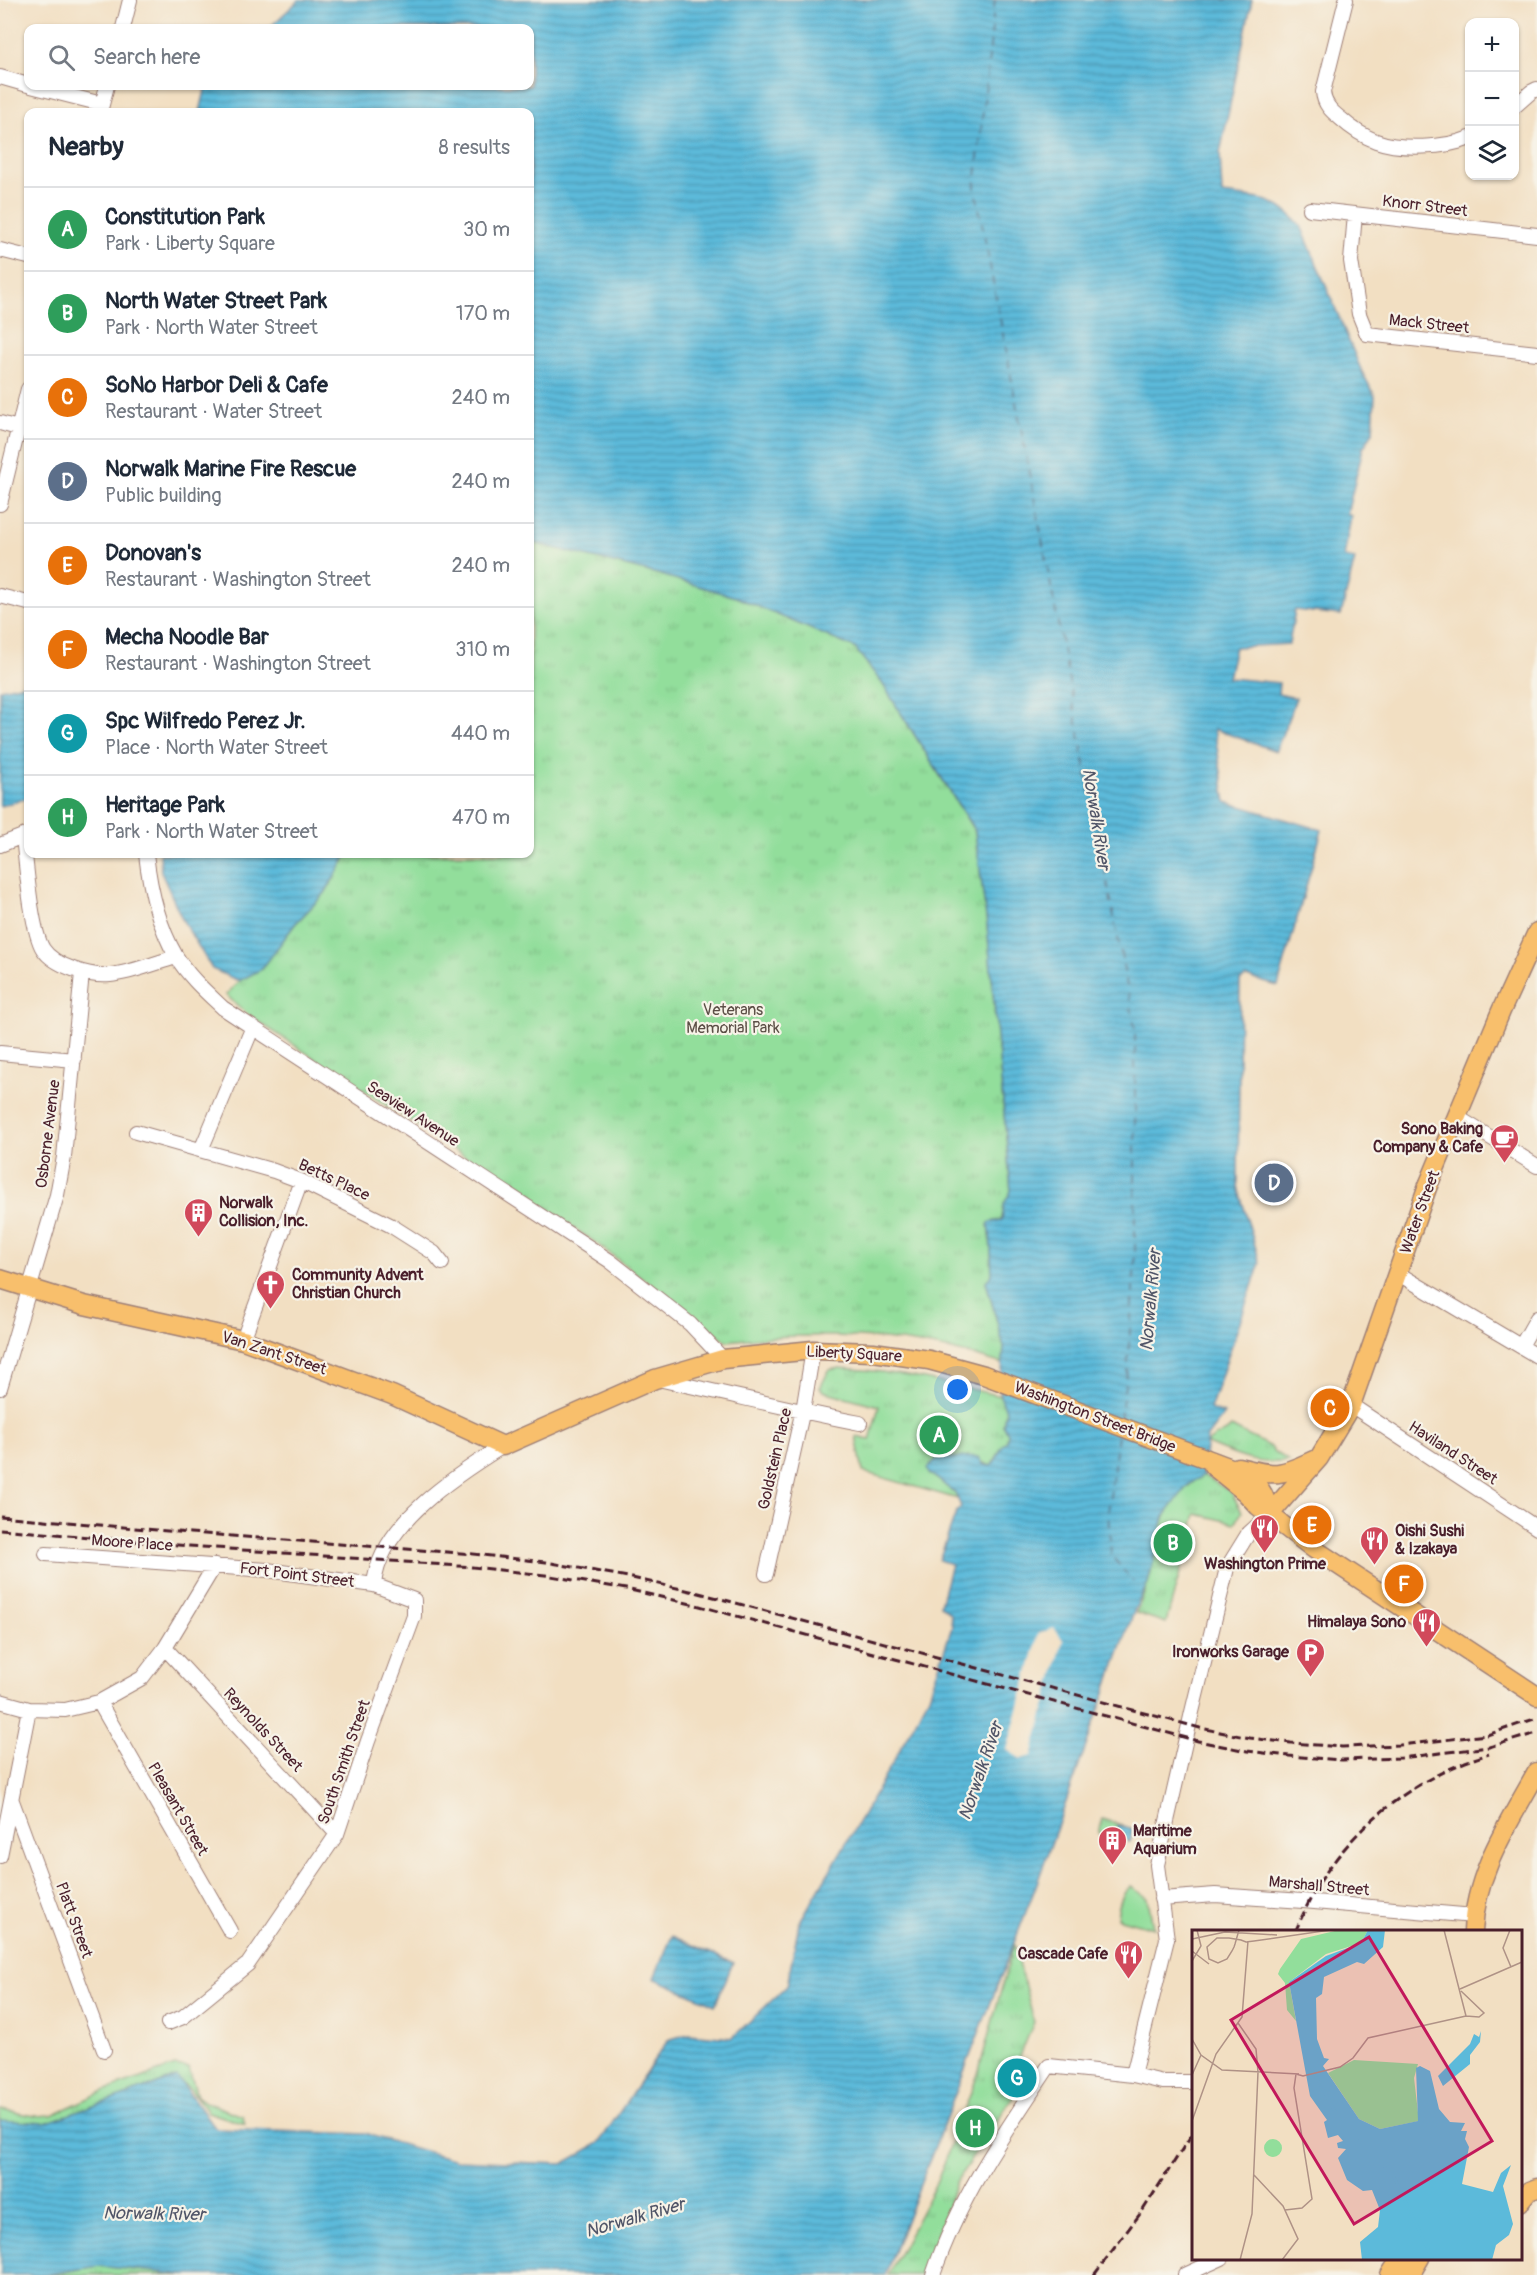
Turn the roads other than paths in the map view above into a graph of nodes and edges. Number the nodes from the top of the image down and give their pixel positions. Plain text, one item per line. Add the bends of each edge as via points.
1 (130, 0) edge
2 (1346, 0) edge
3 (124, 24) edge
4 (0, 77) edge
5 (24, 83) edge
6 (1537, 89) edge
7 (45, 90) edge
8 (106, 90) edge
9 (1519, 103) edge
10 (101, 108) edge
11 (1465, 140) edge
12 (1310, 209) dead end
13 (1355, 214) junction
14 (1537, 235) edge
15 (0, 250) edge
16 (24, 256) edge
17 (1537, 353) edge
18 (0, 423) edge
19 (24, 430) edge
20 (0, 504) edge
21 (0, 596) edge
22 (24, 602) edge
23 (24, 836) edge
24 (0, 844) edge
25 (29, 858) edge
26 (146, 858) edge
27 (1537, 932) edge
28 (176, 957) junction
29 (82, 973) junction
30 (252, 1029) junction
31 (0, 1053) edge
32 (74, 1060) junction
33 (1457, 1117) junction
34 (136, 1132) dead end
35 (201, 1150) junction
36 (1537, 1166) edge
37 (301, 1181) junction
38 (442, 1263) dead end
39 (1397, 1274) junction
40 (0, 1279) edge
41 (30, 1288) junction
42 (1537, 1318) edge
43 (243, 1340) junction
44 (1521, 1346) junction
45 (813, 1350) junction
46 (1537, 1356) edge
47 (723, 1359) junction
48 (984, 1375) joint
49 (655, 1379) junction
50 (0, 1388) edge
51 (1350, 1405) junction
52 (803, 1411) junction
53 (860, 1423) dead end
54 (503, 1446) junction
55 (1319, 1458) junction
56 (1206, 1459) junction
57 (1224, 1464) junction
58 (1269, 1515) junction
59 (1537, 1528) edge
60 (46, 1554) dead end
61 (215, 1565) junction
62 (766, 1574) dead end
63 (374, 1585) junction
64 (165, 1648) junction
65 (1537, 1696) edge
66 (0, 1701) edge
67 (99, 1702) junction
68 (29, 1709) junction
69 (1537, 1772) edge
70 (12, 1801) junction
71 (337, 1834) junction
72 (0, 1856) edge
73 (1161, 1899) junction
74 (1474, 1924) edge
75 (230, 1931) dead end
76 (168, 2023) dead end
77 (104, 2050) dead end
78 (1133, 2075) junction
79 (1192, 2082) edge
80 (1220, 2260) edge
81 (1400, 2260) edge
82 (1419, 2260) edge
83 (933, 2275) edge
84 (1185, 2275) edge
85 (1390, 2275) edge
86 (1410, 2275) edge

1 - 3 street
2 - 11 street via 1323,92 1332,111 1379,142 1413,146 1449,145
4 - 5 street
6 - 9 street
7 - 10 street
8 - 10 street
12 - 13 street, Knorr Street
13 - 14 street, Knorr Street
13 - 17 street, Mack Street via 1351,261 1359,314 1367,334
15 - 16 street
18 - 19 street
19 - 20 street
21 - 22 street
23 - 24 street
25 - 29 street via 37,936 44,951
26 - 28 street, Seaview Avenue via 160,921
27 - 33 main road, Water Street
28 - 29 street via 111,975
28 - 30 street, Seaview Avenue via 200,987
29 - 32 street, Osborne Avenue
30 - 35 street
30 - 47 street, Seaview Avenue via 610,1262 690,1324
31 - 32 street
32 - 41 street, Osborne Avenue via 57,1195
33 - 36 street
33 - 39 main road, Water Street
34 - 35 street, Betts Place
35 - 37 street, Betts Place
37 - 38 street, Betts Place via 390,1225 434,1253
37 - 43 street
39 - 44 street
39 - 51 main road, Water Street
40 - 41 main road, Van Zant Street
41 - 43 main road, Van Zant Street via 84,1305
41 - 50 street, Osborne Avenue
42 - 44 street
43 - 54 main road, Van Zant Street via 392,1395
44 - 46 street
45 - 47 main road, Liberty Square
45 - 48 main road, Liberty Square via 873,1352 929,1360
45 - 52 street, Goldstein Place
47 - 49 main road, Fort Point Street
48 - 56 main road, Washington Street Bridge
49 - 52 street
49 - 54 main road, Fort Point Street
51 - 55 main road, Water Street
51 - 59 street, Haviland Street
52 - 53 street
52 - 62 street, Goldstein Place
54 - 63 street, Fort Point Street via 454,1477 415,1511 375,1569
55 - 57 main road via 1273,1475
55 - 58 main road, Water Street
56 - 57 main road, Washington Street Bridge
56 - 58 main road
57 - 58 main road via 1247,1476 1263,1492
58 - 65 main road
58 - 73 street via 1248,1534 1227,1568 1157,1865
60 - 61 street, Moore Place
61 - 63 street, Fort Point Street
61 - 64 street, Fort Point Street
63 - 71 street, South Smith Street via 414,1600 414,1616
64 - 67 street, Fort Point Street via 142,1678
64 - 71 street, Reynolds Street
66 - 68 street, Fort Point Street
67 - 68 street, Fort Point Street via 65,1710
67 - 75 street, Pleasant Street
68 - 70 street
69 - 74 main road via 1484,1871
70 - 72 street
70 - 77 street, Platt Street
71 - 76 street, South Smith Street via 248,1964 183,2017
73 - 74 street, Marshall Street via 1215,1895 1287,1899
73 - 78 street via 1167,1940
78 - 79 street via 1163,2082
78 - 83 street via 1049,2066 972,2186
80 - 84 street
81 - 85 main road
82 - 86 main road

